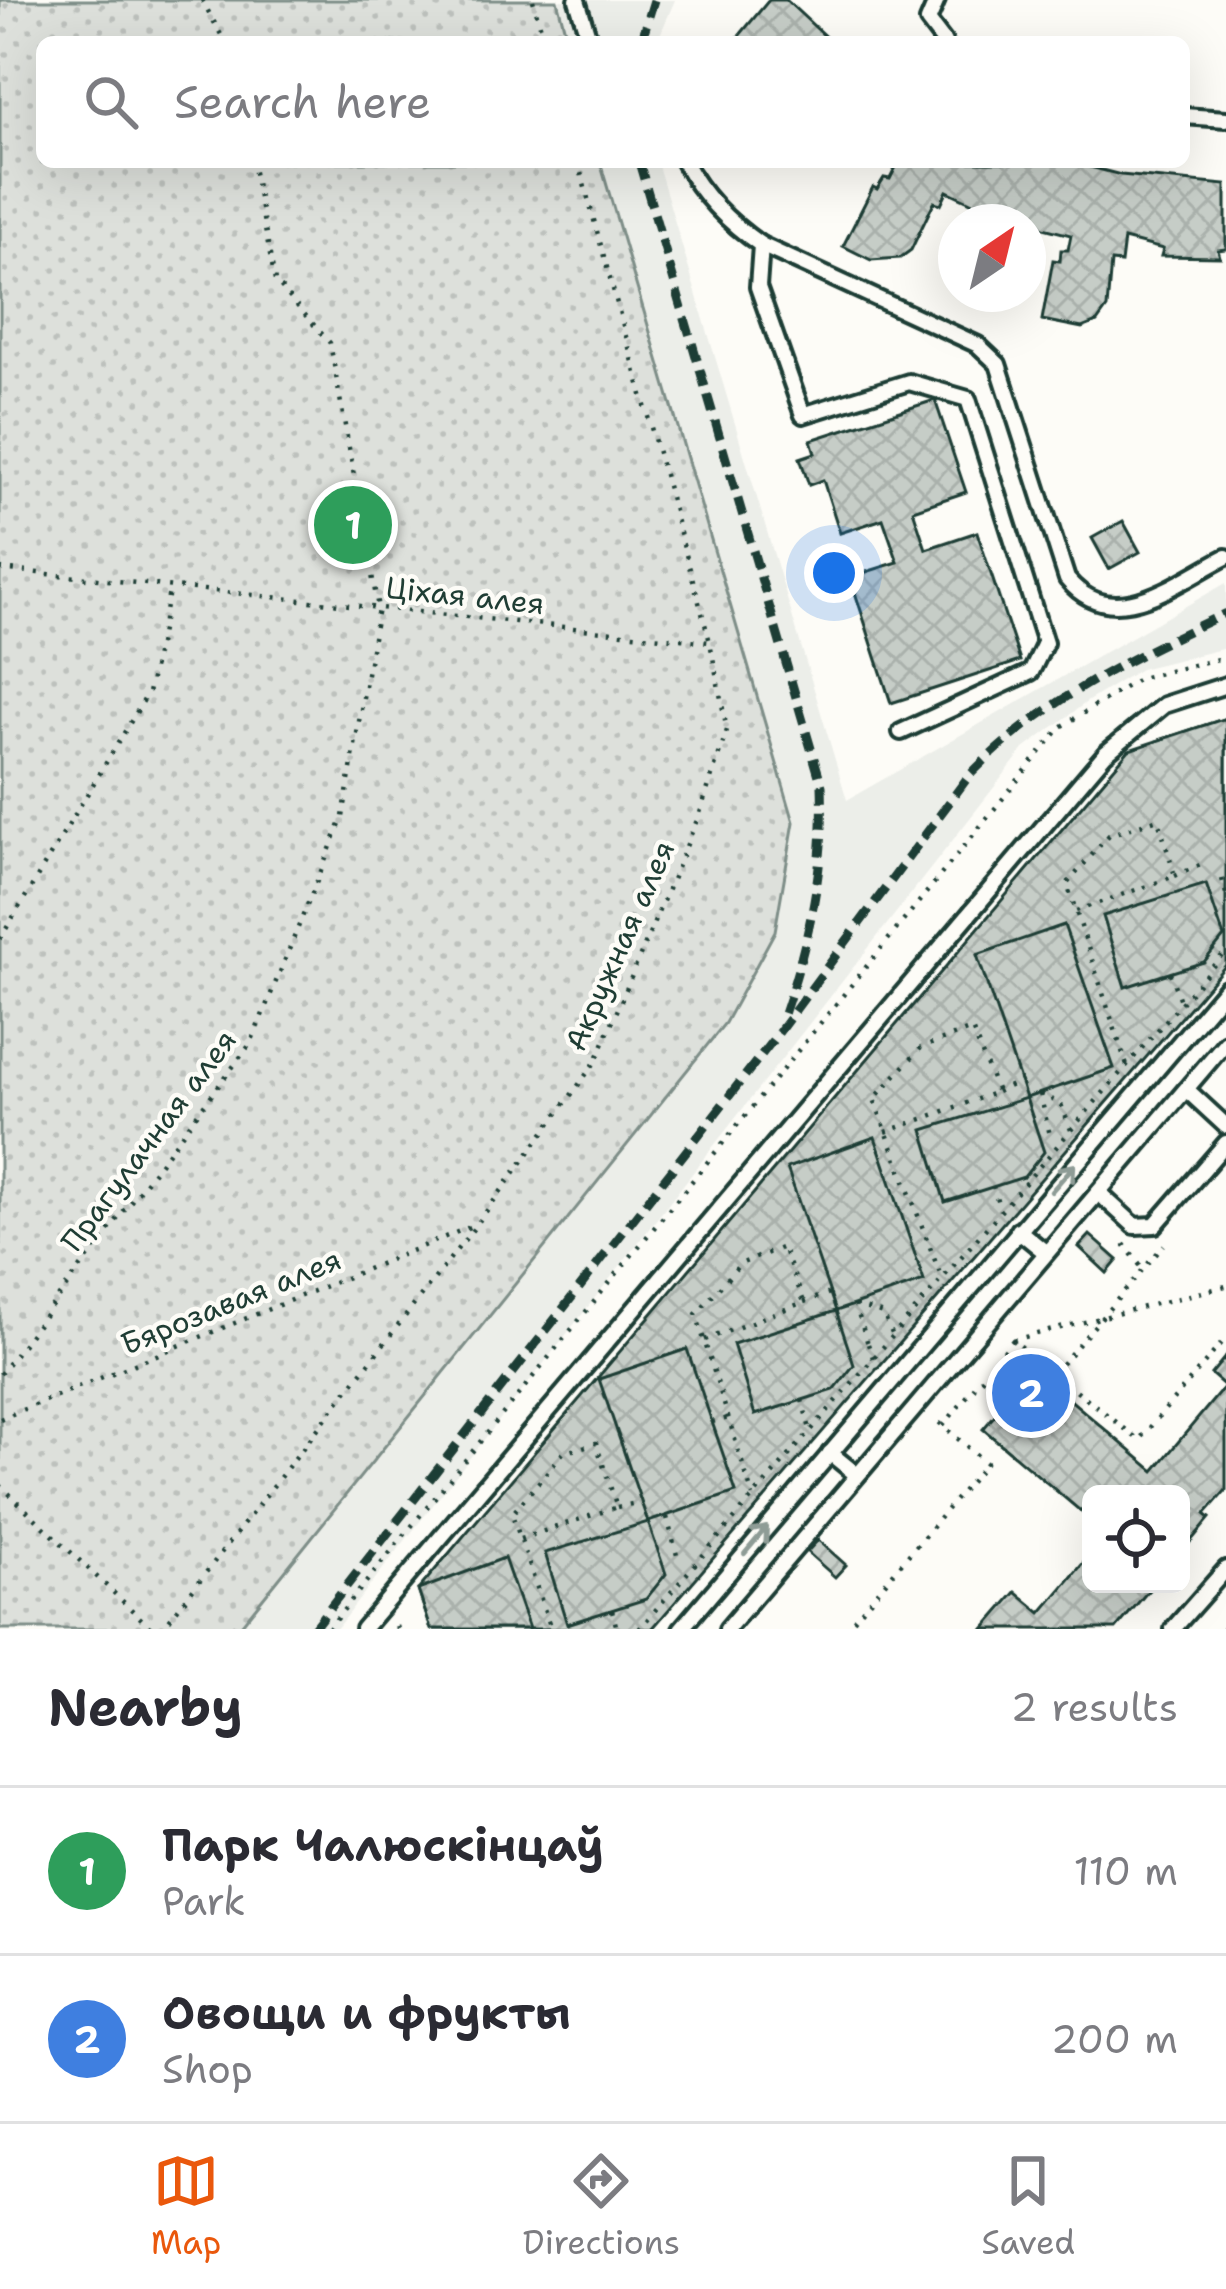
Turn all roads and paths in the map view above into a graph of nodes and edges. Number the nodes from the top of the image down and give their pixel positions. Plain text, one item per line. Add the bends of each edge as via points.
1 (202, 0) edge
2 (533, 0) edge
3 (577, 0) edge
4 (937, 0) edge
5 (222, 36) edge
6 (543, 36) edge
7 (588, 36) edge
8 (939, 36) edge
9 (1190, 116) edge
10 (1226, 119) edge
11 (253, 168) edge
12 (580, 168) edge
13 (686, 168) edge
14 (761, 244) junction
15 (1226, 557) edge
16 (0, 569) edge
17 (170, 586) junction
18 (378, 608) junction
19 (710, 642) junction
20 (1226, 658) edge
21 (1226, 685) edge
22 (901, 732) dead end
23 (1200, 865) dead end
24 (1175, 876) junction
25 (1226, 880) edge
26 (1226, 894) edge
27 (1076, 911) junction
28 (0, 939) edge
29 (1226, 951) edge
30 (1170, 973) dead end
31 (1226, 988) edge
32 (1103, 995) junction
33 (1090, 999) dead end
34 (1181, 1004) junction
35 (1226, 1042) edge
36 (1126, 1066) junction
37 (1020, 1081) dead end
38 (1187, 1090) junction
39 (998, 1092) junction
40 (1226, 1126) edge
41 (1071, 1130) junction
42 (886, 1132) junction
43 (1049, 1135) dead end
44 (1226, 1143) edge
45 (993, 1186) dead end
46 (1100, 1194) junction
47 (914, 1204) junction
48 (899, 1208) dead end
49 (1000, 1212) junction
50 (477, 1224) junction
51 (1018, 1230) junction
52 (1171, 1237) dead end
53 (1046, 1252) junction
54 (942, 1280) junction
55 (1226, 1286) edge
56 (830, 1293) dead end
57 (804, 1302) junction
58 (1100, 1320) junction
59 (893, 1336) junction
60 (1226, 1338) edge
61 (705, 1340) junction
62 (1013, 1340) junction
63 (873, 1359) junction
64 (877, 1370) dead end
65 (1054, 1373) junction
66 (0, 1374) edge
67 (802, 1400) dead end
68 (917, 1404) junction
69 (729, 1418) junction
70 (0, 1419) edge
71 (712, 1422) dead end
72 (944, 1426) junction
73 (810, 1431) junction
74 (830, 1453) junction
75 (857, 1475) junction
76 (0, 1485) edge
77 (753, 1497) junction
78 (642, 1502) dead end
79 (616, 1507) junction
80 (667, 1517) dead end
81 (520, 1539) junction
82 (679, 1563) dead end
83 (1226, 1569) edge
84 (612, 1610) dead end
85 (550, 1627) edge
86 (152, 1629) edge
87 (161, 1629) edge
88 (328, 1629) edge
89 (363, 1629) edge
90 (536, 1629) edge
91 (617, 1629) edge
92 (639, 1629) edge
93 (680, 1629) edge
94 (728, 1629) edge
95 (846, 1629) edge
96 (1173, 1629) edge

1 - 5 path
2 - 6 path
3 - 7 lane
4 - 8 lane via 928,21
9 - 10 lane
11 - 18 path, Прагулачная алея via 275,281 330,343
12 - 19 path, Акружная алея
13 - 14 lane
14 - 15 lane via 978,345 998,364 1066,578 1080,595 1126,606
14 - 22 lane via 758,286 803,415 909,382 968,399 1045,644 1031,672
16 - 17 path, Ціхая алея
17 - 18 path, Ціхая алея
17 - 28 path via 148,692
18 - 19 path, Ціхая алея
18 - 66 path, Прагулачная алея via 343,817 251,1043
19 - 50 path, Акружная алея via 727,730 700,813 596,1061
20 - 88 path via 1140,678 1061,728
21 - 89 lane via 1164,705 1106,754
23 - 24 path
24 - 27 path
24 - 27 path via 1158,819 1109,835 1067,884
25 - 26 path
27 - 32 path
29 - 34 path
30 - 34 path
51 -> 31 lane
32 - 33 path
32 - 36 path
34 - 36 path
35 - 38 lane
36 - 41 path
37 - 39 path
38 - 40 lane
38 - 46 lane
39 - 42 path
39 - 42 path via 972,1029 920,1048 874,1099
41 - 43 path via 1061,1103 1040,1094
41 - 49 path
42 - 47 path
44 - 46 lane via 1155,1225 1135,1226
45 - 49 path
46 - 53 lane
47 - 48 path
47 - 54 path
49 - 54 path
50 - 70 path, Бярозавая алея
50 - 87 path, Акружная алея
51 - 53 lane
51 - 74 lane
52 - 58 path
53 - 68 lane
54 - 59 path
55 - 58 path
56 - 57 path
57 - 61 path
57 - 61 path via 783,1247 740,1264 696,1314
58 - 62 path
58 - 65 path
59 - 63 path
59 - 63 path, bridge via 883,1314 855,1305
60 - 65 path via 1139,1440
61 - 69 path
62 - 65 path
62 - 72 path
63 - 64 path, bridge
63 - 73 path
67 - 73 path
68 - 72 path
68 - 75 lane
69 - 71 path
69 - 77 path
72 - 95 path via 986,1463
73 - 77 path
74 - 75 lane
93 -> 74 lane
75 - 94 lane
76 - 86 path
77 - 92 path
78 - 79 path
79 - 81 path
79 - 81 path via 596,1443 563,1453 512,1514
80 - 82 path
81 - 85 path
83 - 96 lane
84 - 91 path
85 - 90 path

